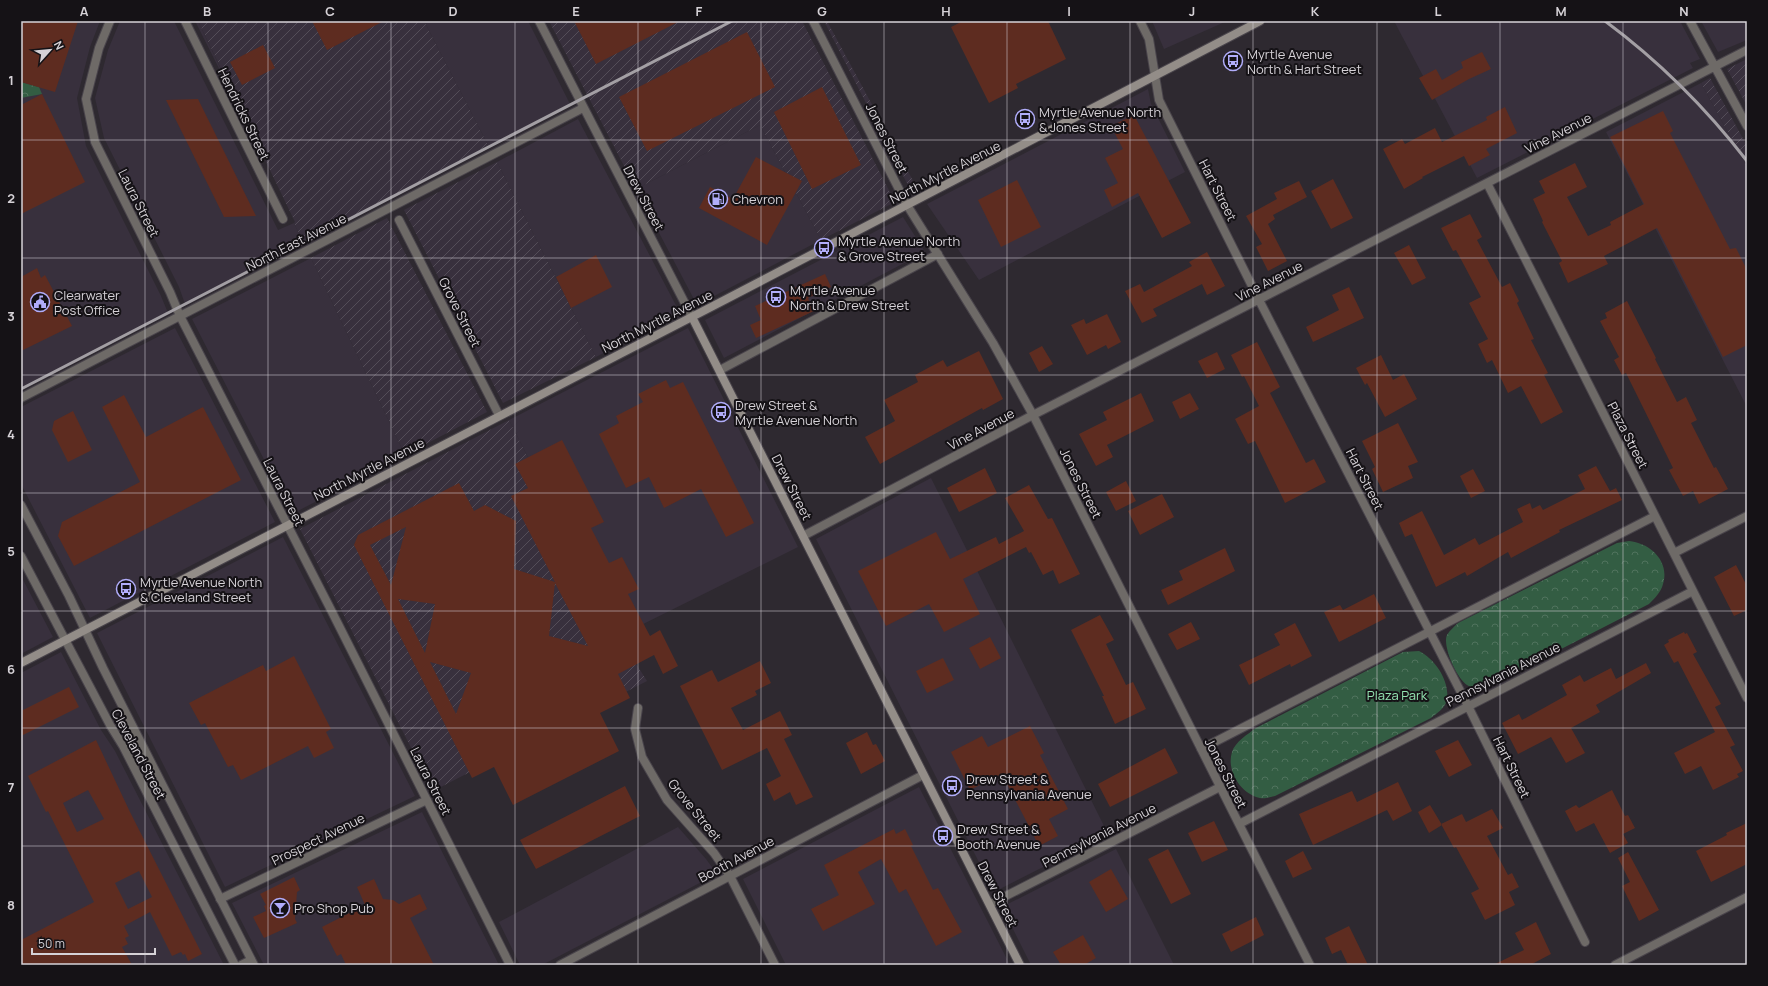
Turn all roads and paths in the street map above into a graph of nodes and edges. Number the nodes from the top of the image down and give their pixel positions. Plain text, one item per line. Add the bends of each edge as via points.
1 (110, 21) edge
2 (185, 21) edge
3 (539, 21) edge
4 (813, 21) edge
5 (1140, 21) edge
6 (1260, 21) edge
7 (1690, 21) edge
8 (1747, 50) edge
9 (1714, 66) junction
10 (1155, 76) junction
11 (583, 108) junction
12 (1747, 126) edge
13 (1487, 183) junction
14 (907, 205) junction
15 (283, 219) dead end
16 (399, 220) dead end
17 (938, 254) junction
18 (1259, 300) junction
19 (180, 316) junction
20 (692, 316) junction
21 (720, 370) junction
22 (21, 398) edge
23 (499, 415) junction
24 (1033, 415) junction
25 (21, 505) edge
26 (1655, 516) junction
27 (1747, 516) edge
28 (288, 525) junction
29 (803, 536) junction
30 (1674, 554) junction
31 (21, 556) edge
32 (1693, 590) junction
33 (85, 630) junction
34 (1429, 631) junction
35 (65, 640) junction
36 (21, 663) edge
37 (1747, 698) edge
38 (1468, 706) junction
39 (638, 708) dead end
40 (1201, 749) junction
41 (923, 775) junction
42 (1220, 787) junction
43 (427, 800) junction
44 (1239, 824) junction
45 (730, 876) junction
46 (1747, 897) edge
47 (220, 899) junction
48 (990, 904) junction
49 (1585, 942) dead end
50 (252, 962) edge
51 (235, 965) edge
52 (241, 965) edge
53 (510, 965) edge
54 (560, 965) edge
55 (776, 965) edge
56 (1020, 965) edge
57 (1310, 965) edge
58 (1615, 965) edge

1 - 19 street, Laura Street via 99,48 86,99 95,142
2 - 15 street, Hendricks Street
3 - 11 street, Drew Street
4 - 14 street, Jones Street
5 - 10 street, Hart Street via 1149,39
6 - 10 main road, North Myrtle Avenue
7 - 9 street
8 - 9 street, Vine Avenue
9 - 12 street
9 - 13 street, Vine Avenue
10 - 14 main road, North Myrtle Avenue
10 - 18 street, Hart Street via 1159,100
11 - 19 street, North East Avenue
11 - 20 street, Drew Street
13 - 18 street, Vine Avenue
13 - 26 street, Plaza Street
14 - 17 street, Jones Street
14 - 20 main road, North Myrtle Avenue
16 - 23 street, Grove Street
17 - 21 street
17 - 24 street, Jones Street
18 - 24 street, Vine Avenue
18 - 34 street, Hart Street
19 - 22 street, North East Avenue
19 - 28 street, Laura Street
20 - 21 main road, Drew Street
20 - 23 main road, North Myrtle Avenue
21 - 29 main road, Drew Street
23 - 28 main road, North Myrtle Avenue
24 - 29 street, Vine Avenue
24 - 40 street, Jones Street
25 - 33 street
26 - 30 street, Plaza Street
26 - 34 street
27 - 30 street
28 - 33 main road, North Myrtle Avenue
28 - 43 street, Laura Street
29 - 41 main road, Drew Street
30 - 32 street, Plaza Street
31 - 35 street, Cleveland Street
32 - 37 street, Plaza Street
32 - 38 street, Pennsylvania Avenue
33 - 35 main road, North Myrtle Avenue
33 - 47 street
34 - 38 street, Hart Street
34 - 40 street
35 - 36 main road, North Myrtle Avenue
35 - 51 street, Cleveland Street via 123,746
38 - 44 street, Pennsylvania Avenue
38 - 49 street, Hart Street
39 - 45 street, Grove Street via 635,728 642,757 667,800 714,853
40 - 42 street, Jones Street
41 - 45 street, Booth Avenue
41 - 48 main road, Drew Street
42 - 44 street, Jones Street
42 - 48 street, Pennsylvania Avenue
43 - 47 street, Prospect Avenue
43 - 53 street, Laura Street
44 - 57 street, Jones Street
45 - 54 street, Booth Avenue
45 - 55 street, Grove Street
46 - 58 street
47 - 50 street
48 - 56 main road, Drew Street
50 - 52 street

